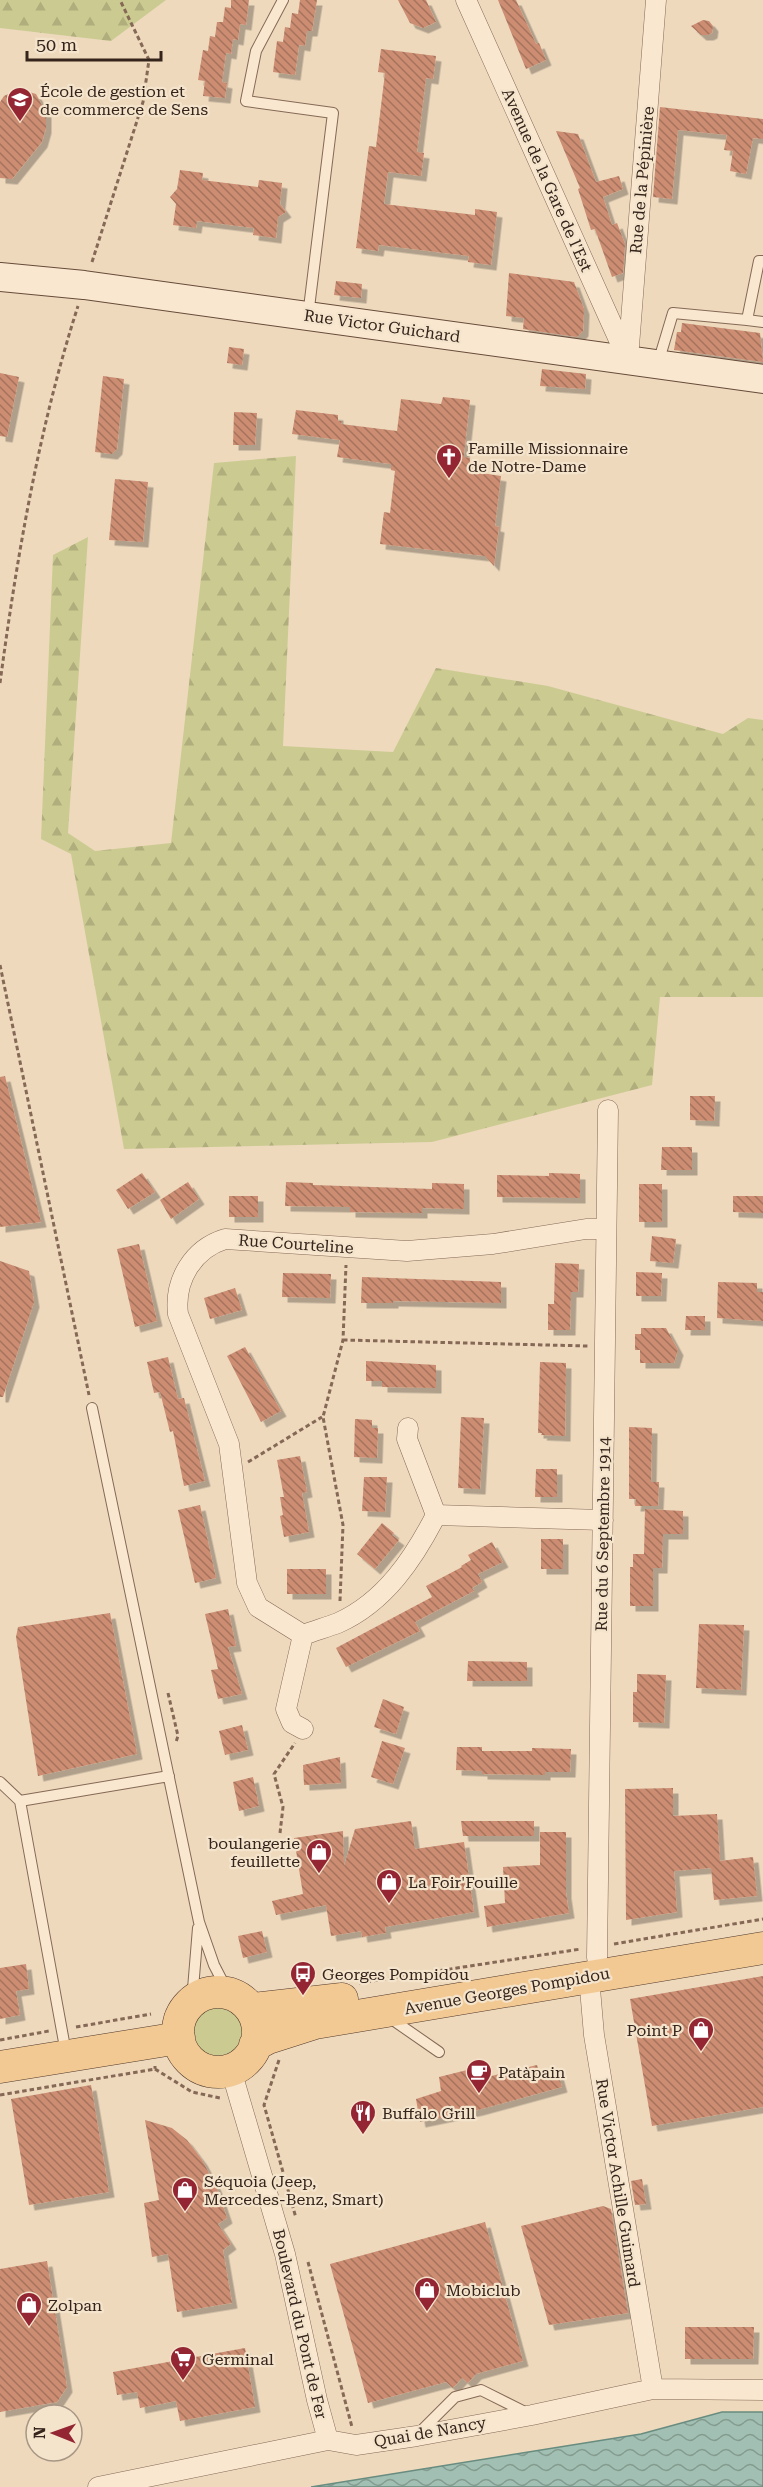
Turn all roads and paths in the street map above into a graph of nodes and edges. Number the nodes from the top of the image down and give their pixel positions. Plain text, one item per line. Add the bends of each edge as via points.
1 (120, 0) edge
2 (283, 0) edge
3 (466, 0) edge
4 (656, 0) edge
5 (763, 261) edge
6 (0, 277) edge
7 (84, 285) junction
8 (308, 316) junction
9 (747, 320) junction
10 (763, 322) edge
11 (628, 360) junction
12 (658, 364) junction
13 (763, 379) edge
14 (0, 683) edge
15 (0, 965) edge
16 (608, 1110) dead end
17 (606, 1228) junction
18 (347, 1248) junction
19 (343, 1340) junction
20 (605, 1346) junction
21 (92, 1408) joint
22 (323, 1417) junction
23 (408, 1428) dead end
24 (234, 1470) junction
25 (436, 1515) junction
26 (603, 1520) junction
27 (339, 1622) junction
28 (303, 1635) junction
29 (303, 1730) joint
30 (169, 1776) junction
31 (0, 1782) edge
32 (20, 1801) junction
33 (280, 1833) dead end
34 (763, 1919) edge
35 (199, 1922) junction
36 (763, 1929) edge
37 (763, 1948) edge
38 (594, 1961) junction
39 (348, 1985) dead end
40 (192, 2001) junction
41 (241, 2001) junction
42 (382, 2012) junction
43 (179, 2038) junction
44 (269, 2048) junction
45 (439, 2052) dead end
46 (66, 2056) junction
47 (156, 2063) dead end
48 (0, 2067) edge
49 (155, 2069) junction
50 (229, 2084) junction
51 (0, 2096) edge
52 (296, 2220) dead end
53 (307, 2260) dead end
54 (653, 2389) junction
55 (763, 2390) edge
56 (531, 2415) junction
57 (352, 2430) dead end
58 (417, 2436) junction
59 (328, 2440) junction
60 (98, 2487) edge

1 - 7 path via 149,60 143,102
2 - 8 lane via 256,51 246,101 333,113
3 - 11 street, Avenue de la Gare de l'Est
4 - 11 street, Rue de la Pépinière
5 - 9 lane via 759,261
6 - 7 main road, Rue Victor Guichard
7 - 8 main road, Rue Victor Guichard
7 - 14 path via 63,352 43,439 11,602
8 - 11 main road, Rue Victor Guichard
9 - 10 lane
9 - 12 lane via 673,313
11 - 12 main road, Rue Victor Guichard
12 - 13 main road, Rue Victor Guichard
15 - 21 path
16 - 17 street, Rue du 6 Septembre 1914
17 - 18 street, Rue Courteline via 407,1251
17 - 20 street, Rue du 6 Septembre 1914
18 - 19 path
18 - 24 street, Rue Courteline via 225,1239 208,1246 184,1273 178,1292 178,1314 229,1444
19 - 20 path
19 - 22 path
20 - 26 street, Rue du 6 Septembre 1914
21 - 30 lane
22 - 24 path
22 - 27 path via 344,1525
23 - 25 street via 407,1438
24 - 28 street, Rue Courteline via 251,1596 258,1606
25 - 26 street
25 - 27 street via 399,1576 369,1605
26 - 38 street, Rue du 6 Septembre 1914
27 - 28 street
28 - 29 street via 286,1709 292,1723
29 - 33 path via 274,1774 283,1807
30 - 32 lane
30 - 35 lane
31 - 32 lane
32 - 46 lane
34 - 38 path
35 - 40 lane
35 - 41 lane via 214,1965
36 - 38 main road, Avenue Georges Pompidou
37 - 38 main road, Avenue Georges Pompidou
38 - 39 path
38 - 41 main road, Avenue Georges Pompidou via 317,2003
38 - 42 main road, Avenue Georges Pompidou
38 - 54 street, Rue Victor Achille Guimard via 598,2057
40 - 41 main road, Avenue Georges Pompidou via 210,1992
40 - 43 main road via 179,2022
41 - 44 main road via 257,2022 258,2037
42 - 44 main road, Avenue Georges Pompidou via 315,2024 268,2038
42 - 45 lane
43 - 46 main road
43 - 50 main road via 188,2059
44 - 50 main road via 246,2058
44 - 52 path via 264,2105
46 - 48 main road
47 - 49 path
49 - 50 path via 192,2092 218,2099
49 - 51 path
50 - 59 street, Boulevard du Pont de Fer via 285,2254
53 - 57 path
54 - 55 street, Quai de Nancy
54 - 56 street, Quai de Nancy
56 - 58 street, Quai de Nancy
56 - 58 lane via 481,2390 455,2397
58 - 59 street, Quai de Nancy via 356,2445
59 - 60 street, Quai de Nancy

